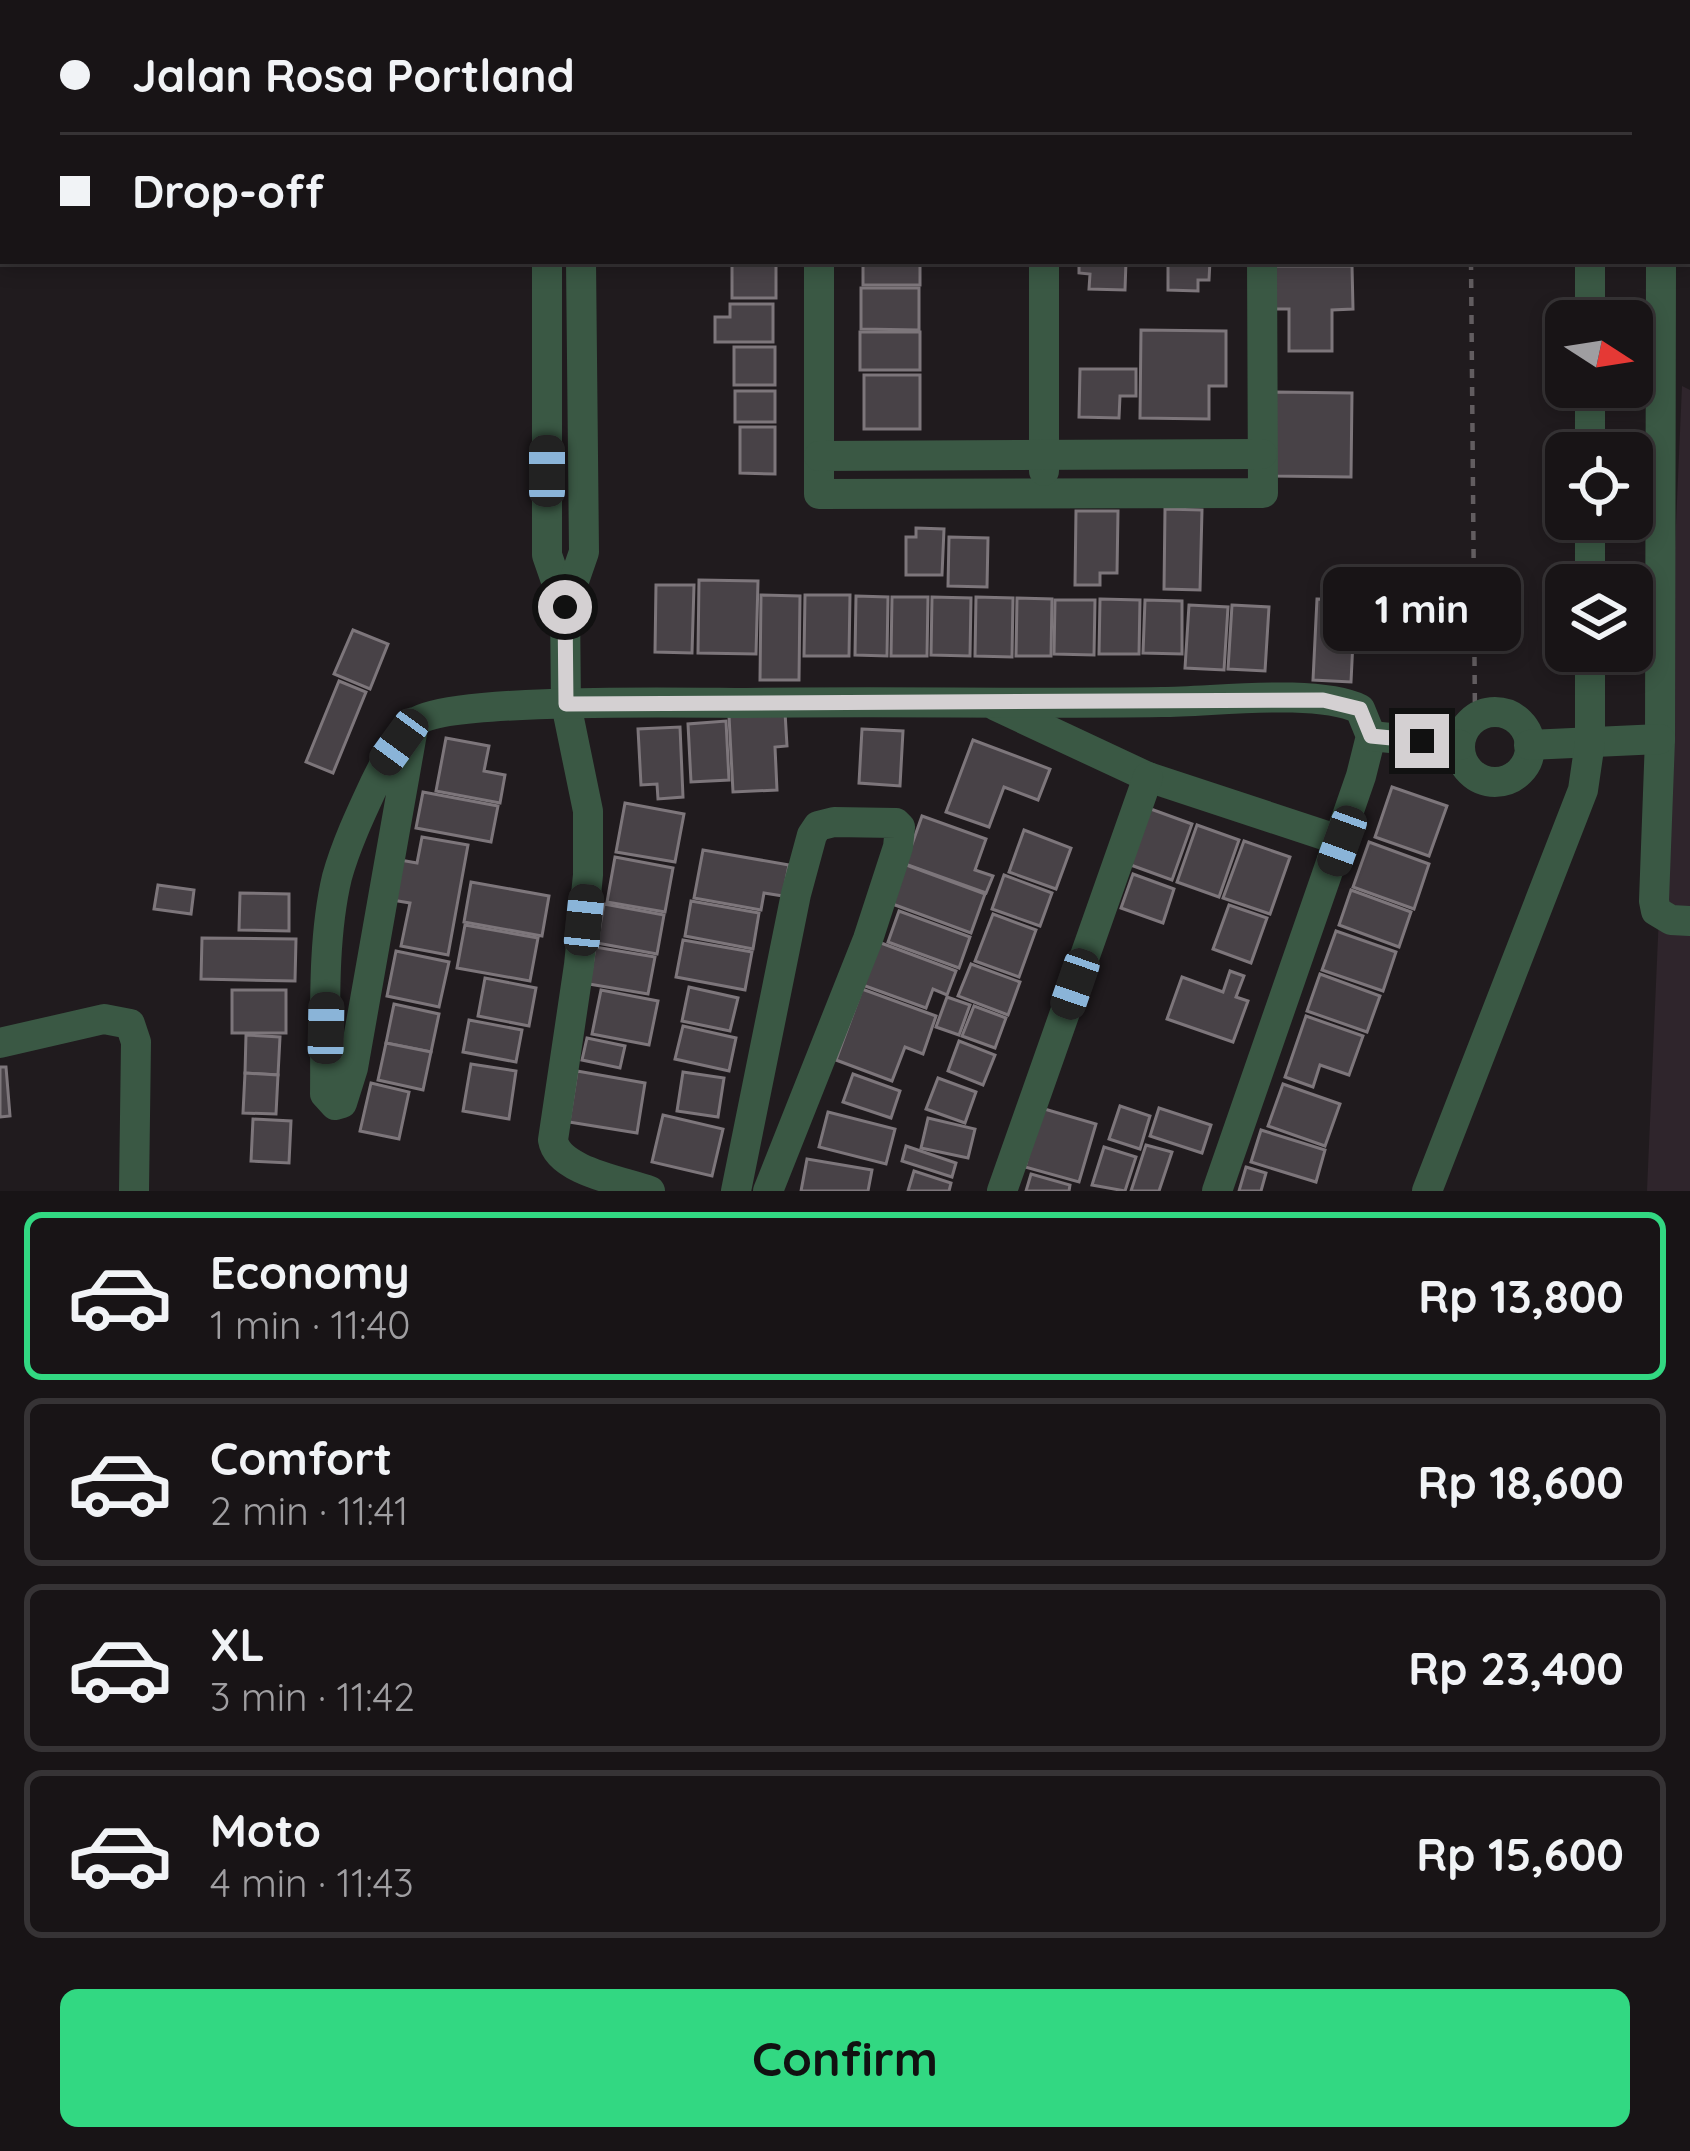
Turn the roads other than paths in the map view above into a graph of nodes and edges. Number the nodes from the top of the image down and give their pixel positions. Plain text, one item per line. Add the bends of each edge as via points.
1 (547, 264) edge
2 (581, 264) edge
3 (819, 264) edge
4 (1044, 264) edge
5 (1262, 264) edge
6 (1590, 264) edge
7 (1661, 264) edge
8 (1590, 300) edge
9 (1262, 454) junction
10 (1044, 455) junction
11 (819, 456) junction
12 (1044, 494) junction
13 (565, 607) junction
14 (1590, 672) edge
15 (985, 700) junction
16 (566, 704) junction
17 (414, 722) junction
18 (1467, 732) junction
19 (1371, 736) junction
20 (1660, 739) junction
21 (1590, 742) junction
22 (1529, 745) junction
23 (1148, 777) junction
24 (1342, 841) junction
25 (1690, 922) edge
26 (0, 1042) edge
27 (134, 1191) edge
28 (650, 1191) edge
29 (736, 1191) edge
30 (768, 1191) edge
31 (1002, 1191) edge
32 (1217, 1191) edge
33 (1427, 1191) edge

1 - 13 street via 547,555
2 - 13 street via 584,552
3 - 11 street
4 - 10 street
5 - 9 street
6 - 8 street
7 - 20 street
9 - 10 street
9 - 12 street via 1263,493
10 - 11 street
10 - 12 street
11 - 12 street via 819,494
13 - 16 street
14 - 21 street
15 - 16 street
15 - 19 street via 1339,702 1360,709
15 - 23 street
16 - 17 street via 455,711
16 - 28 street via 588,811 588,875 554,1151 570,1165
17 - 17 street via 385,763 336,881 325,1094 335,1105 353,1069
18 - 19 street
18 - 22 street via 1484,714 1505,714 1522,725
18 - 22 street via 1465,767 1484,781 1516,775
19 - 24 street
20 - 21 street
20 - 25 street via 1654,902 1663,916
21 - 22 street
21 - 33 street via 1583,790
23 - 24 street
23 - 31 street
24 - 32 street
26 - 27 street via 104,1019 130,1024
29 - 30 street via 812,835 834,822 898,824 868,939

